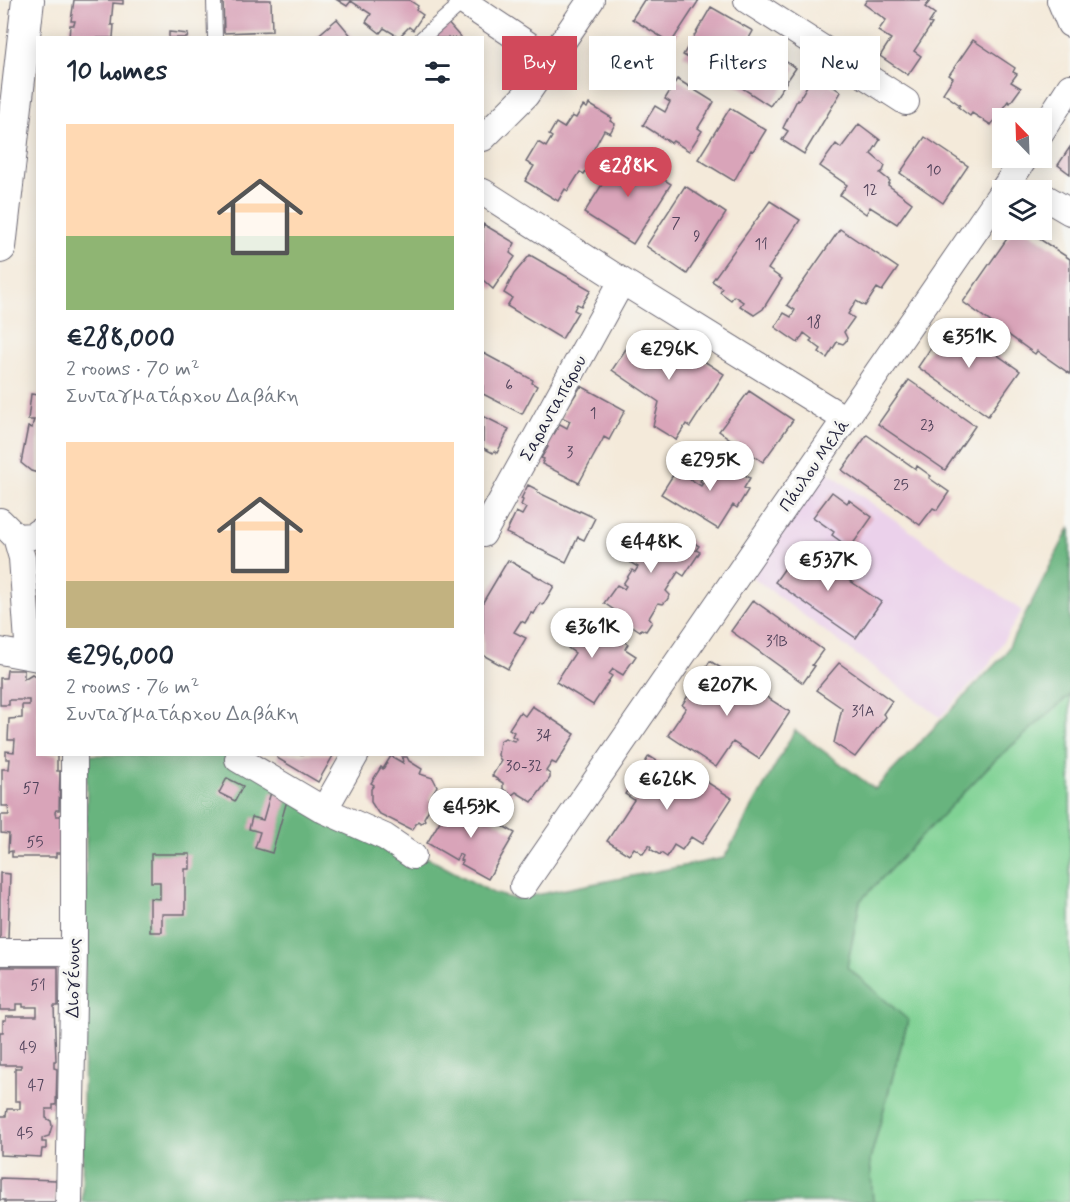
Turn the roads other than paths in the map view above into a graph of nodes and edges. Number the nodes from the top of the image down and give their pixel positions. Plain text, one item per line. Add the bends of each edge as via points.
1 (28, 0) edge
2 (214, 0) edge
3 (591, 0) edge
4 (747, 0) edge
5 (1060, 0) edge
6 (462, 1) edge
7 (1070, 24) edge
8 (215, 36) edge
9 (424, 36) edge
10 (515, 36) edge
11 (567, 36) edge
12 (10, 76) edge
13 (1070, 87) edge
14 (530, 90) edge
15 (906, 102) dead end
16 (1052, 115) edge
17 (484, 137) edge
18 (1010, 179) edge
19 (484, 193) edge
20 (1052, 201) edge
21 (1070, 212) edge
22 (0, 248) edge
23 (622, 281) junction
24 (845, 418) junction
25 (18, 530) edge
26 (484, 532) edge
27 (0, 651) edge
28 (34, 657) edge
29 (74, 756) edge
30 (355, 756) edge
31 (238, 759) dead end
32 (324, 810) junction
33 (412, 856) dead end
34 (523, 886) dead end
35 (0, 952) edge
36 (74, 952) junction
37 (69, 1202) edge

1 - 12 street
2 - 8 lane
3 - 11 street
4 - 15 street
5 - 7 street
6 - 9 lane
6 - 10 street
12 - 22 street
13 - 16 street
14 - 17 street
18 - 24 street, Πάυλου Μελά
19 - 23 street
20 - 21 street
23 - 24 street
23 - 26 street, Σαρανταπόρου
24 - 34 street, Πάυλου Μελά
25 - 28 street
27 - 28 street
29 - 36 street, Διογένους
30 - 32 street
31 - 32 street
32 - 33 street via 385,837
35 - 36 street
36 - 37 street, Διογένους

